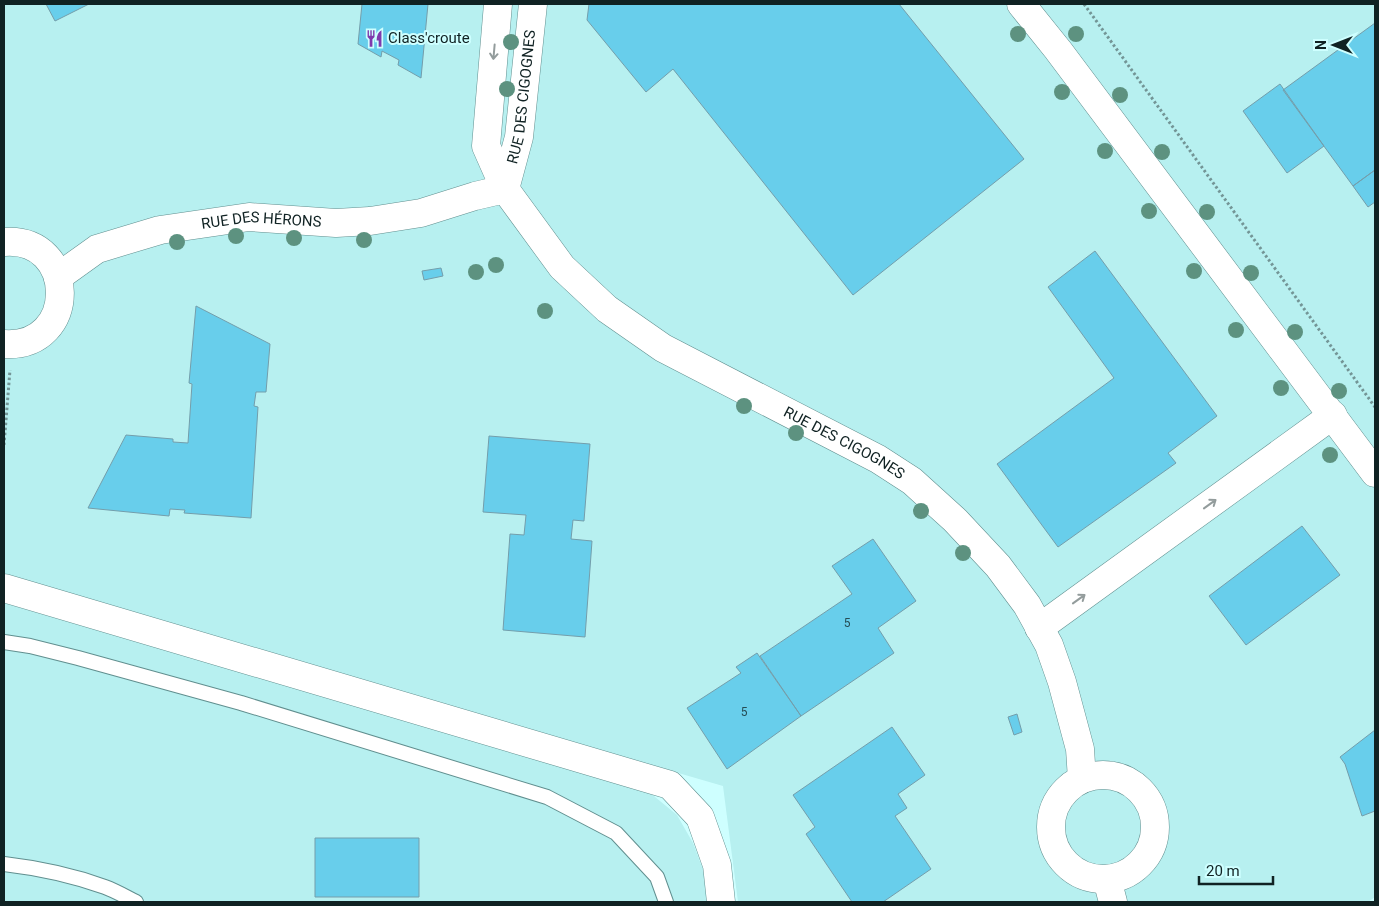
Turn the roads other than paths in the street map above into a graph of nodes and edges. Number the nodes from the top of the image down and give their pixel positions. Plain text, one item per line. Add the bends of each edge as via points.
1 (498, 4) edge
2 (533, 4) edge
3 (1020, 4) edge
4 (1028, 4) edge
5 (1058, 50) junction
6 (505, 189) junction
7 (4, 242) edge
8 (58, 277) junction
9 (8, 344) edge
10 (1333, 415) junction
11 (1375, 473) edge
12 (4, 588) edge
13 (1039, 628) junction
14 (4, 642) edge
15 (1082, 779) junction
16 (4, 864) edge
17 (1110, 891) edge
18 (136, 902) edge
19 (666, 902) edge
20 (721, 902) edge

1 -> 6 street, RUE DES CIGOGNES via 486,146
2 - 6 street, RUE DES CIGOGNES via 519,137
3 - 5 street
4 - 5 street
5 - 10 street
6 - 8 street, RUE DES HÉRONS via 421,213 370,221 336,223 249,217 160,230 97,249
6 - 13 street, RUE DES CIGOGNES via 562,267 607,309 663,348 878,459 912,482 955,520 998,566
7 - 8 street via 28,245 41,252 52,263
8 - 9 street via 61,292 59,308 52,322 28,341
10 - 11 street
13 -> 10 street
12 - 20 street via 670,785 700,816 717,865
13 - 15 street, RUE DES CIGOGNES via 1049,645 1062,682 1080,749
14 - 19 lane via 78,658 241,703 547,797 616,833 657,877
15 - 17 street via 1070,786 1053,810 1050,825 1053,842 1061,858 1074,870
15 - 17 street via 1100,775 1118,777 1147,799 1154,816 1154,834 1149,850
16 - 18 lane via 75,878

